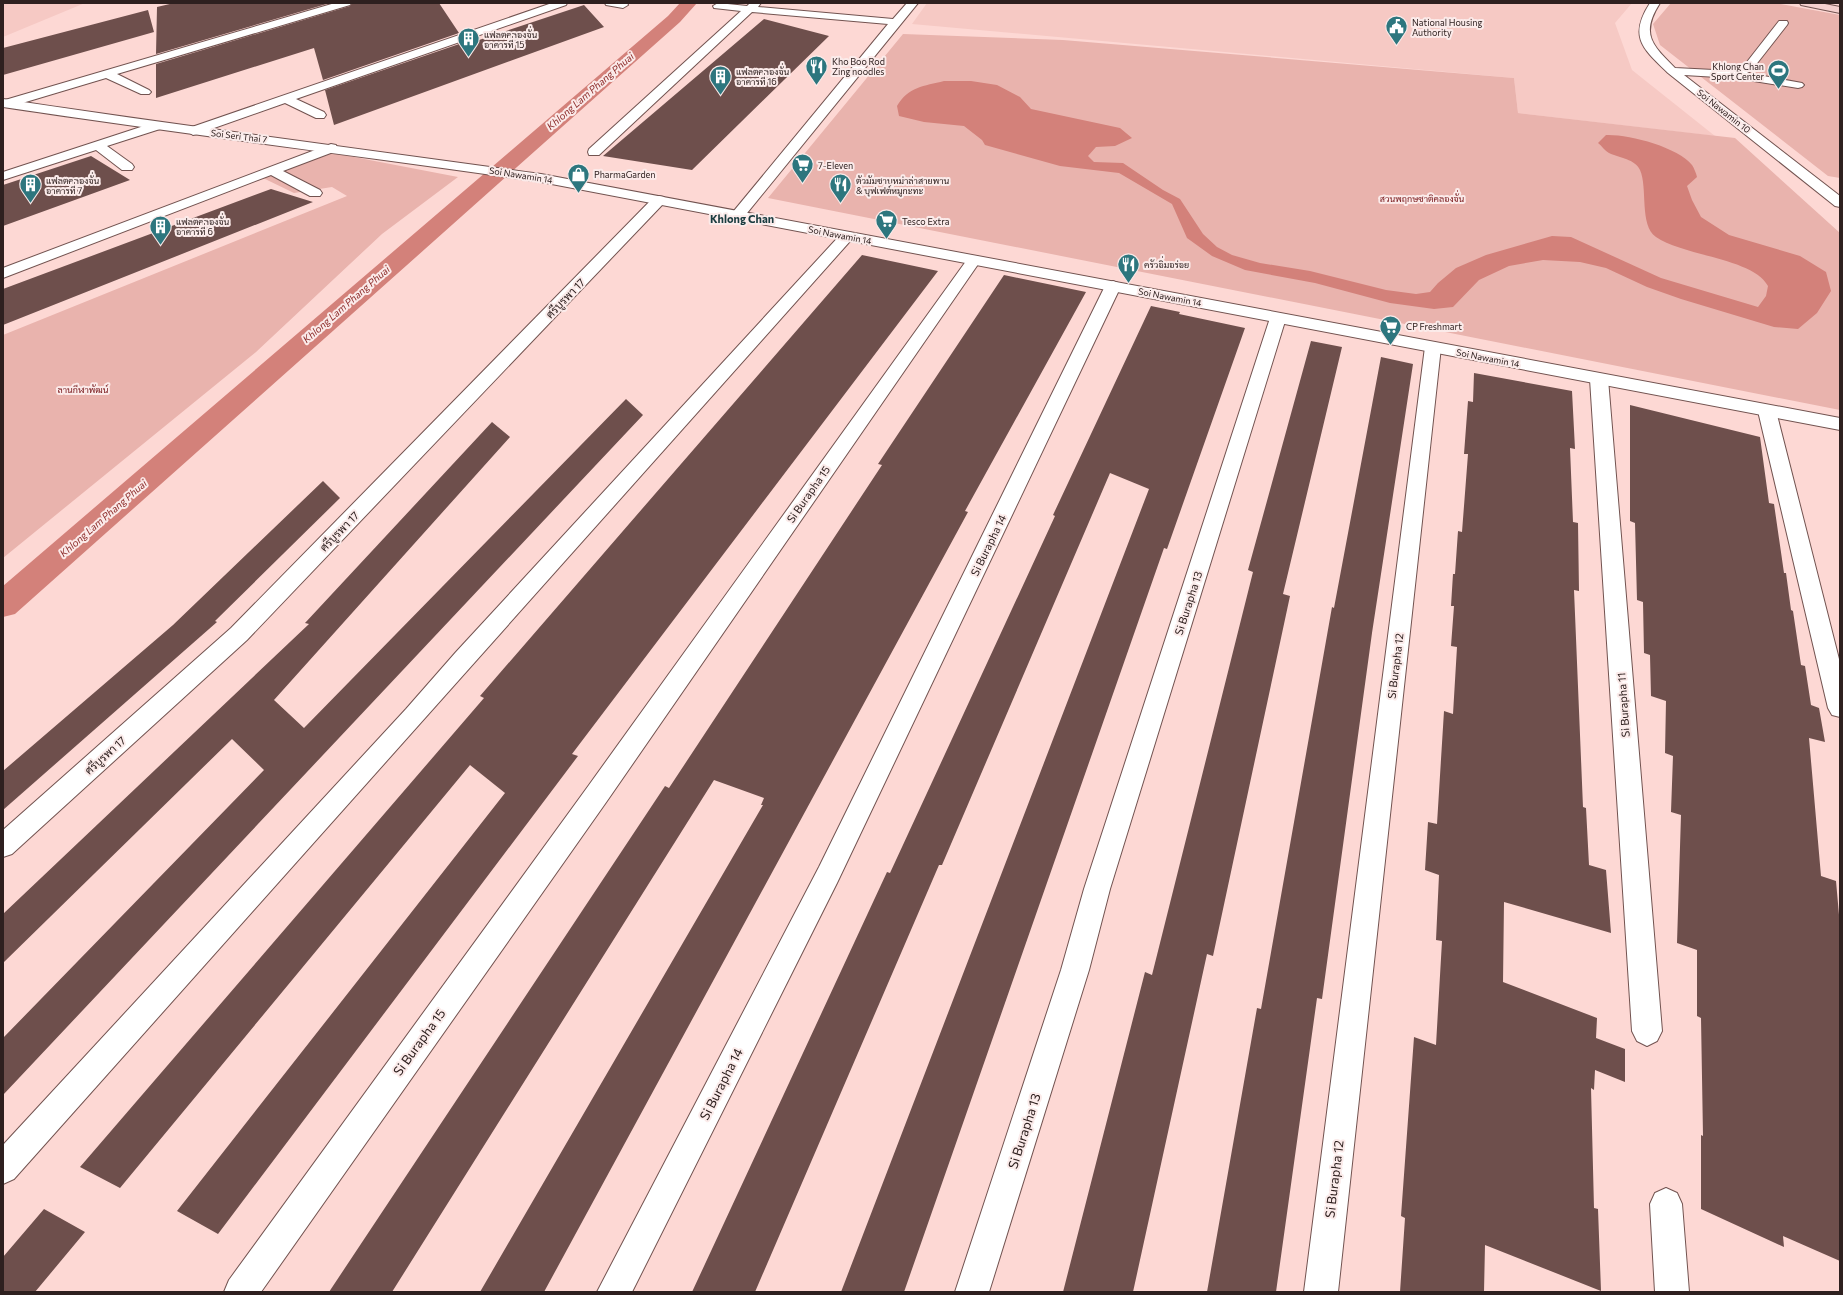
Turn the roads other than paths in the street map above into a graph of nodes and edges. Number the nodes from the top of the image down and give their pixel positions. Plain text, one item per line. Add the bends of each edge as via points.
1 (346, 3) edge
2 (562, 3) edge
3 (610, 3) edge
4 (913, 3) edge
5 (1655, 3) edge
6 (1805, 3) edge
7 (623, 5) dead end
8 (718, 6) dead end
9 (753, 6) edge
10 (1840, 10) edge
11 (896, 22) junction
12 (1783, 23) dead end
13 (1672, 71) junction
14 (107, 74) junction
15 (1735, 75) junction
16 (1798, 84) dead end
17 (145, 92) dead end
18 (284, 98) junction
19 (6, 103) edge
20 (320, 115) dead end
21 (156, 126) junction
22 (193, 131) junction
23 (97, 145) junction
24 (331, 148) junction
25 (594, 152) dead end
26 (127, 167) dead end
27 (476, 168) joint
28 (273, 171) junction
29 (3, 176) edge
30 (1815, 182) junction
31 (1840, 186) edge
32 (315, 193) dead end
33 (660, 200) junction
34 (1840, 203) edge
35 (738, 215) junction
36 (847, 236) junction
37 (974, 260) junction
38 (3, 273) edge
39 (1113, 286) junction
40 (1278, 318) junction
41 (1433, 347) junction
42 (1599, 378) junction
43 (1767, 411) junction
44 (1840, 424) edge
45 (1840, 708) edge
46 (3, 846) edge
47 (1648, 1031) dead end
48 (3, 1168) edge
49 (1666, 1204) dead end
50 (241, 1292) edge
51 (614, 1292) edge
52 (972, 1292) edge
53 (1321, 1292) edge
54 (1672, 1292) edge

1 - 14 street
2 - 18 street
3 - 7 street
4 - 11 street
5 - 13 street, Soi Nawamin 10 via 1644,20 1642,31 1645,41
6 - 10 main road
8 - 9 street
9 - 11 street
9 - 25 street
11 - 35 street
12 - 15 street via 1747,69
13 - 15 street
13 - 30 street, Soi Nawamin 10
14 - 17 street
14 - 19 street
15 - 16 street
18 - 20 street
18 - 22 street
19 - 21 street, Soi Seri Thai 7
21 - 22 street, Soi Seri Thai 7
21 - 23 street
22 - 24 street, Soi Seri Thai 7
23 - 26 street
23 - 29 street
24 - 27 street, Soi Seri Thai 7
24 - 28 street
27 - 33 street, Soi Nawamin 14
28 - 32 street
28 - 38 street
30 - 31 street
30 - 34 street, Soi Nawamin 10
33 - 35 street, Soi Nawamin 14
33 - 46 street, ศรีบูรพา 17 via 239,634
35 - 36 street, Soi Nawamin 14
36 - 37 street, Soi Nawamin 14
36 - 48 street
37 - 39 street, Soi Nawamin 14
37 - 50 street, Si Burapha 15 via 642,727 598,793
39 - 40 street, Soi Nawamin 14
39 - 51 street, Si Burapha 14 via 828,875
40 - 41 street, Soi Nawamin 14
40 - 52 street, Si Burapha 13
41 - 42 street, Soi Nawamin 14
41 - 53 street, Si Burapha 12
42 - 43 street, Soi Nawamin 14
42 - 47 street, Si Burapha 11
43 - 44 street, Soi Nawamin 14
43 - 45 street
49 - 54 street

